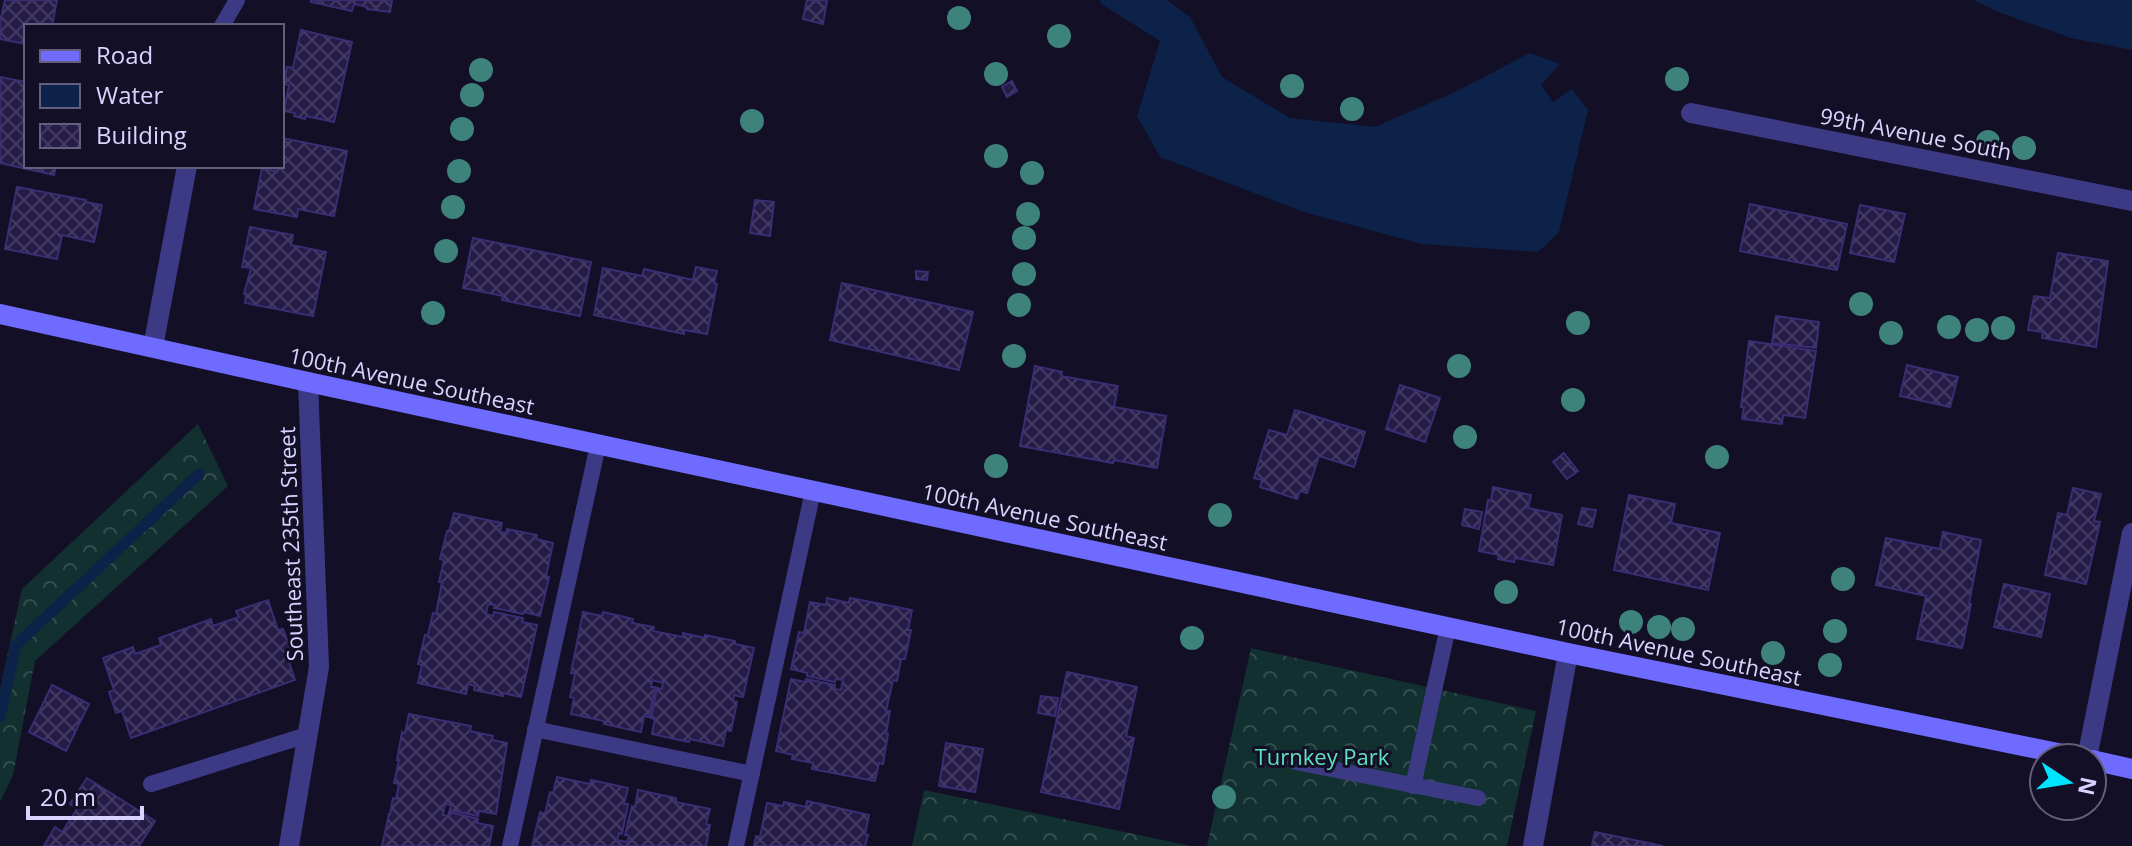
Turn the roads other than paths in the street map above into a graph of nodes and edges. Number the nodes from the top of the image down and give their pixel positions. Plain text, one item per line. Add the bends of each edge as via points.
1 (237, 0) edge
2 (223, 24) edge
3 (1691, 113) dead end
4 (187, 168) edge
5 (2132, 201) edge
6 (0, 314) edge
7 (153, 347) junction
8 (308, 382) junction
9 (598, 445) junction
10 (813, 491) junction
11 (2132, 533) edge
12 (1448, 627) junction
13 (1568, 653) junction
14 (535, 729) junction
15 (307, 735) junction
16 (2090, 742) edge
17 (2028, 747) edge
18 (1296, 762) dead end
19 (2108, 764) edge
20 (2132, 769) edge
21 (752, 774) junction
22 (151, 784) dead end
23 (1413, 786) junction
24 (1478, 798) dead end
25 (289, 846) edge
26 (510, 846) edge
27 (736, 846) edge
28 (1533, 846) edge

1 - 2 lane
3 - 5 street, 99th Avenue South
4 - 7 street
6 - 7 street, 100th Avenue Southeast
7 - 8 street, 100th Avenue Southeast
8 - 9 street, 100th Avenue Southeast
8 - 15 street, Southeast 235th Street via 319,667
9 - 10 street, 100th Avenue Southeast
9 - 14 lane
10 - 12 street, 100th Avenue Southeast
10 - 21 lane
11 - 16 street
12 - 13 street, 100th Avenue Southeast
12 - 23 lane
13 - 17 street, 100th Avenue Southeast
13 - 28 street
14 - 21 lane
14 - 26 lane
15 - 22 lane
15 - 25 street, Southeast 235th Street
18 - 23 lane
19 - 20 street, 100th Avenue Southeast
21 - 27 lane
23 - 24 lane

